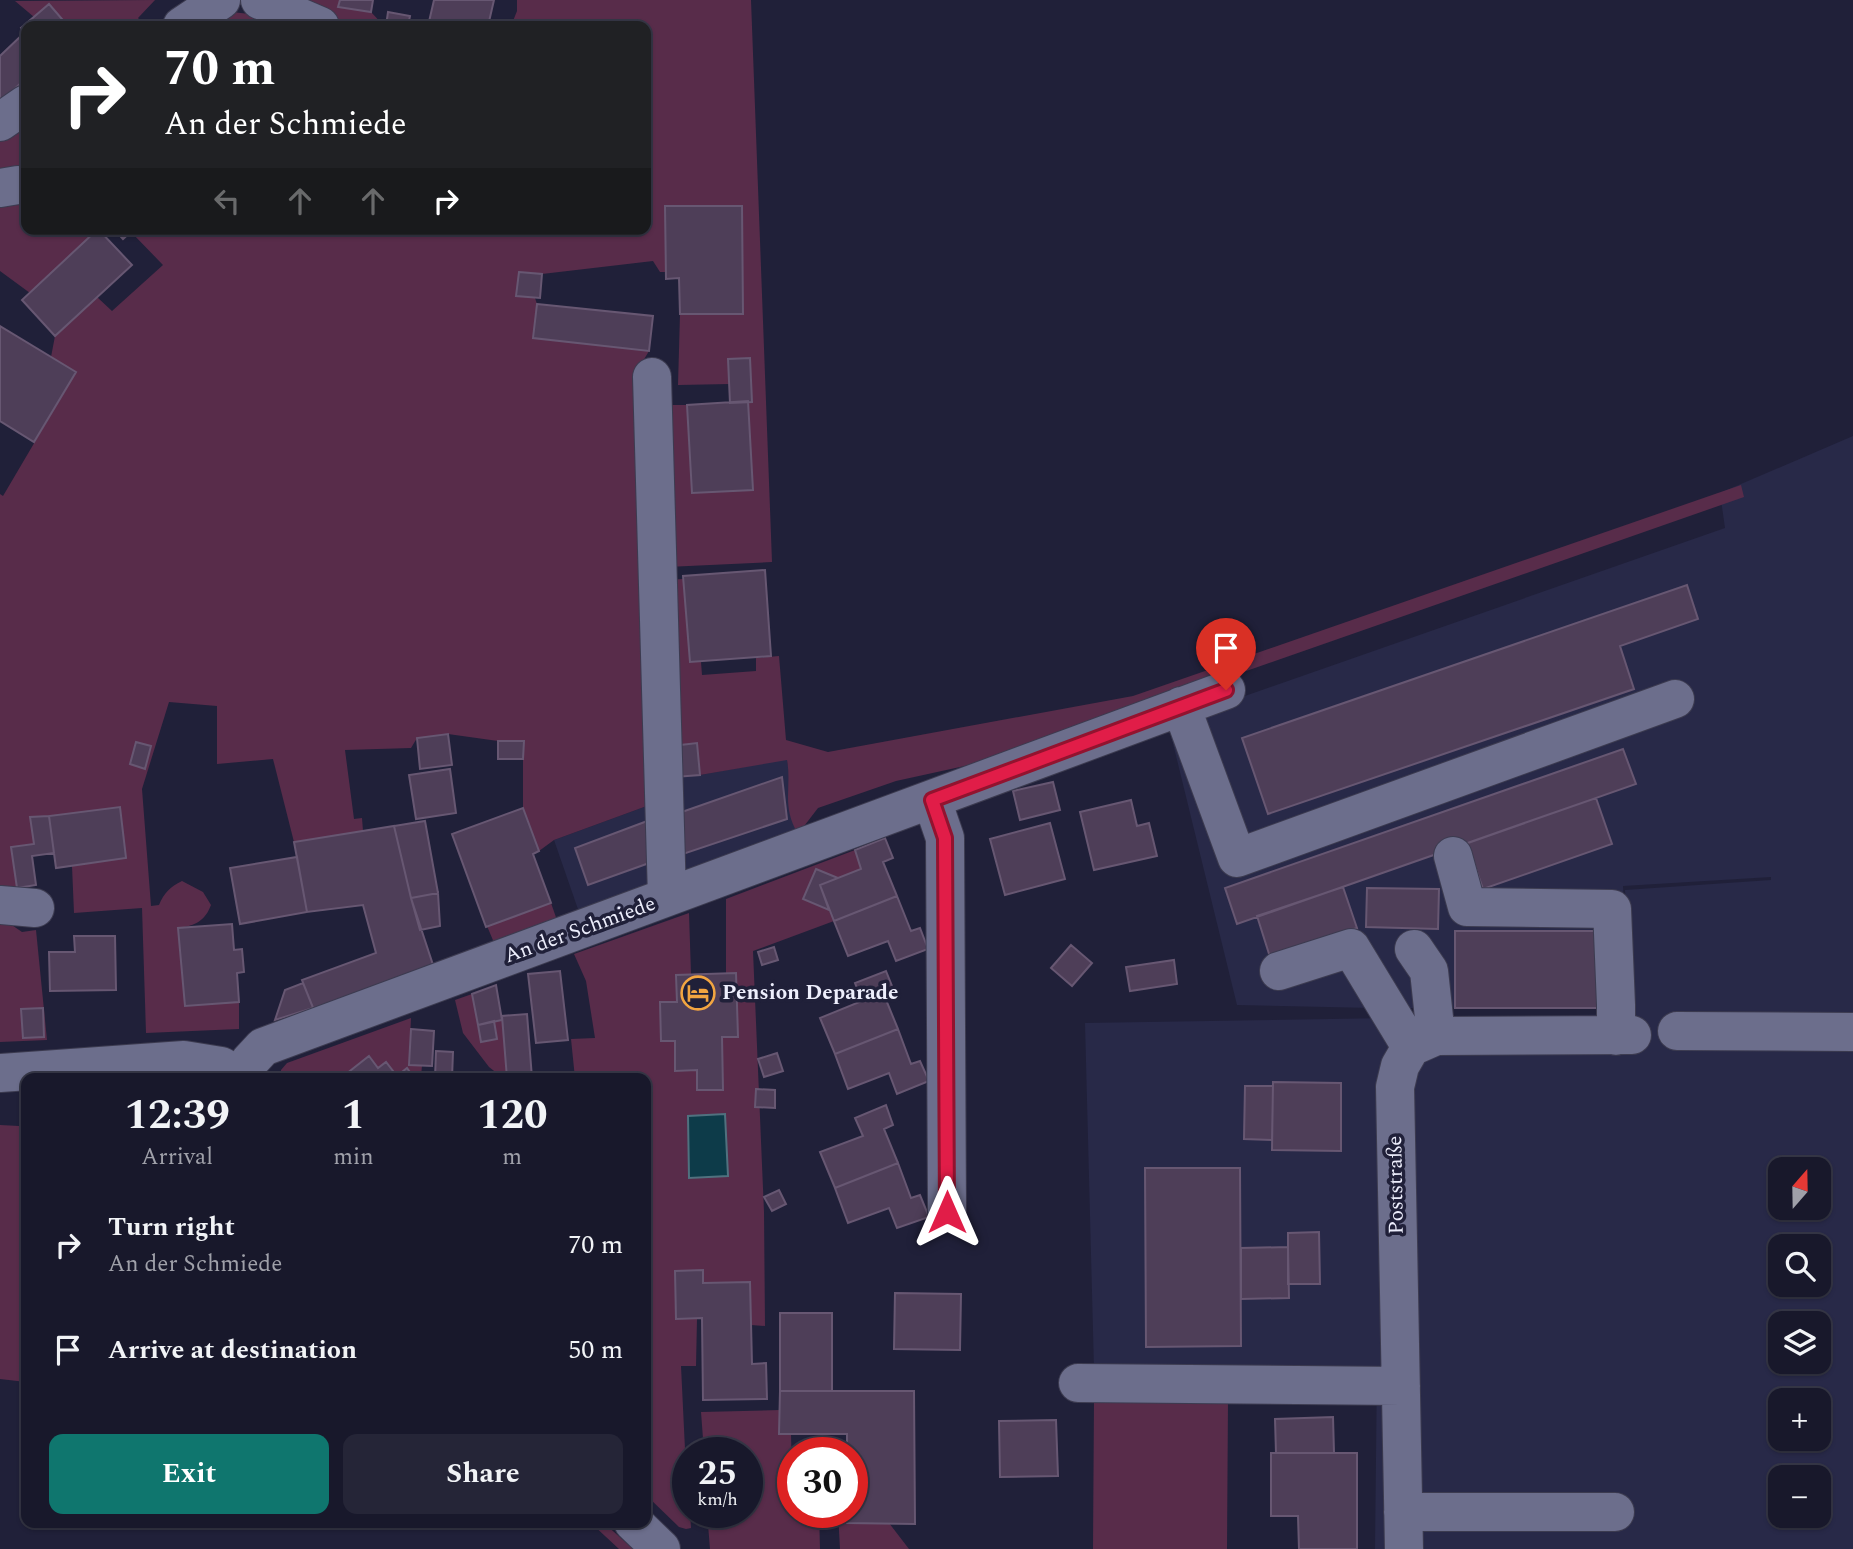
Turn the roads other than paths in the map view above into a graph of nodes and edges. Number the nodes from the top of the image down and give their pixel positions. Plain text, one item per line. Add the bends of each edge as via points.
1 (221, 0) edge
2 (260, 0) edge
3 (190, 21) edge
4 (308, 21) edge
5 (21, 107) edge
6 (0, 122) edge
7 (652, 377) dead end
8 (1226, 690) dead end
9 (1675, 699) dead end
10 (1181, 706) junction
11 (932, 800) junction
12 (1453, 856) dead end
13 (667, 897) junction
14 (1414, 949) dead end
15 (1279, 971) dead end
16 (1677, 1031) dead end
17 (1853, 1032) edge
18 (1424, 1042) junction
19 (0, 1073) edge
20 (234, 1073) edge
21 (244, 1073) edge
22 (947, 1212) dead end
23 (1079, 1383) dead end
24 (1401, 1386) junction
25 (1615, 1512) dead end
26 (639, 1528) edge
27 (1404, 1530) edge
28 (661, 1549) edge

1 - 3 street
2 - 4 street
5 - 6 street
7 - 13 street
8 - 10 street, An der Schmiede
9 - 10 street via 1237,858
10 - 11 street, An der Schmiede
11 - 13 street, An der Schmiede
11 - 22 street via 945,838
12 - 18 street via 1467,907 1612,909 1624,1036
13 - 21 street, An der Schmiede via 263,1047
14 - 18 street via 1429,971
15 - 18 street via 1351,948
16 - 17 street
18 - 24 street, Poststraße via 1400,1066 1395,1087
19 - 20 street via 184,1060
23 - 24 street
24 - 27 street, Poststraße
25 - 27 street
26 - 28 street

